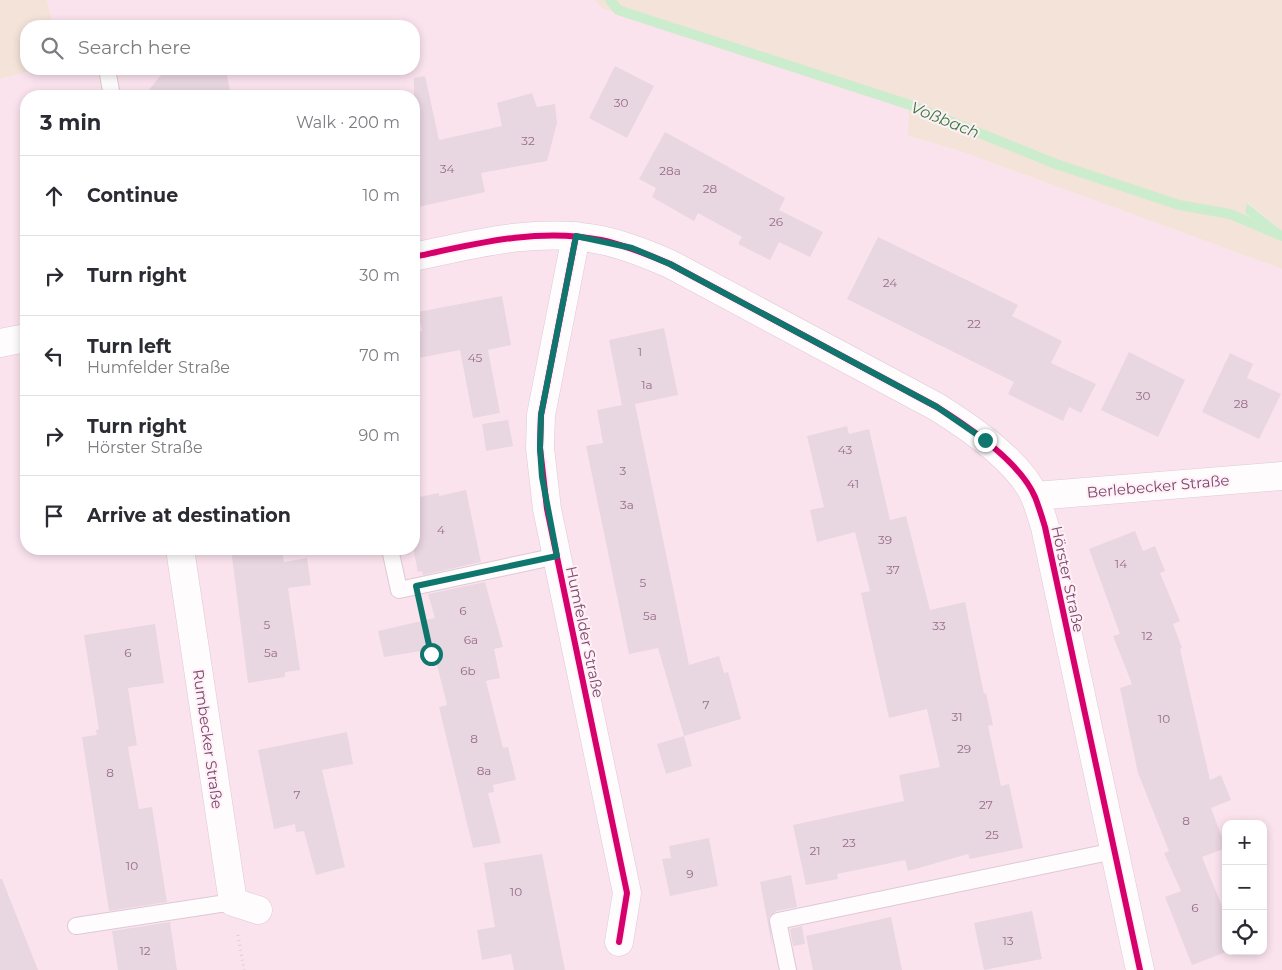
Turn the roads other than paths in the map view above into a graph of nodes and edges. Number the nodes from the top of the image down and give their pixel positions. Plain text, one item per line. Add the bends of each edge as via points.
1 (108, 75) edge
2 (111, 90) edge
3 (576, 236) junction
4 (420, 256) edge
5 (20, 339) edge
6 (0, 343) edge
7 (1282, 476) edge
8 (1035, 496) junction
9 (181, 555) edge
10 (391, 555) edge
11 (557, 556) junction
12 (1114, 851) junction
13 (245, 906) joint
14 (76, 926) dead end
15 (619, 942) dead end
16 (788, 970) edge
17 (1140, 970) edge

1 - 2 lane
3 - 4 street, Hörster Straße via 493,240
3 - 8 street, Hörster Straße via 632,248 670,264 937,407 985,440
3 - 11 street, Humfelder Straße via 541,415 542,477
5 - 6 street
7 - 8 street, Berlebecker Straße
8 - 12 street, Hörster Straße via 1045,527
9 - 13 street, Rumbecker Straße
10 - 11 lane via 399,590
11 - 15 street, Humfelder Straße via 627,893
12 - 16 lane via 778,921
12 - 17 street, Hörster Straße
13 - 14 lane

